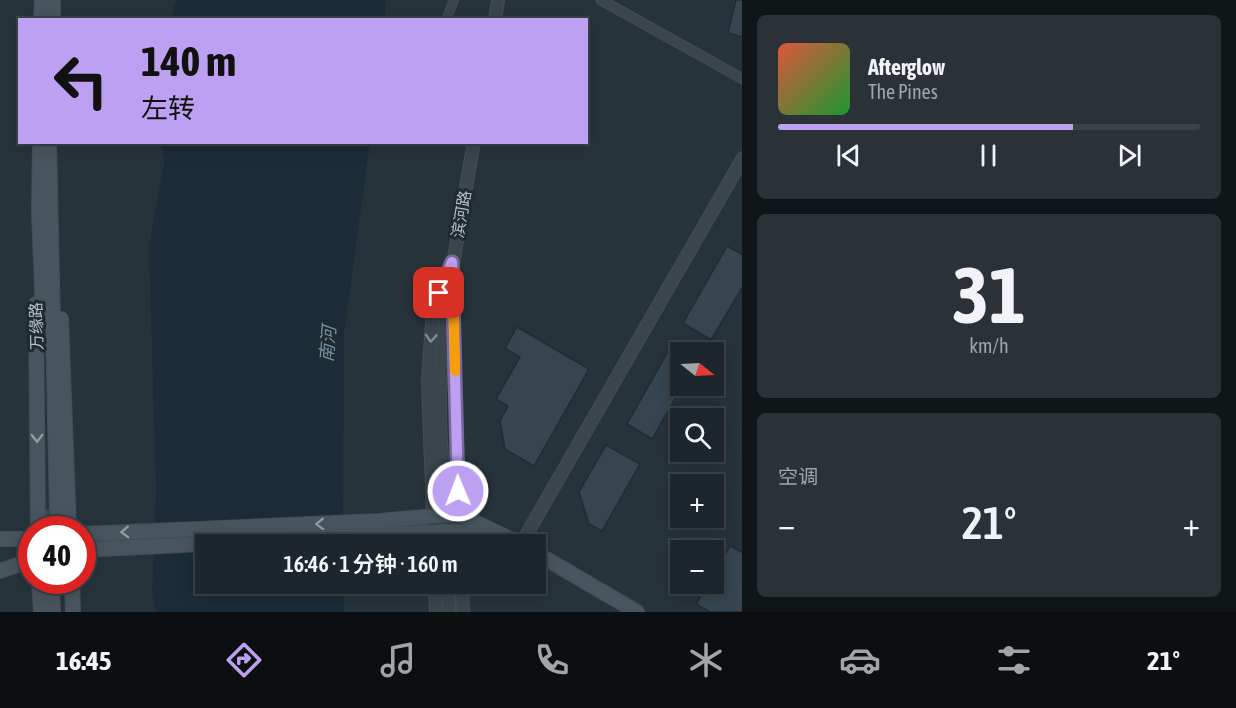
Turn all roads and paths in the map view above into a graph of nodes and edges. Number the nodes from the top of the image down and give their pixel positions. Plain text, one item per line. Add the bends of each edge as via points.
1 (42, 0) edge
2 (53, 0) edge
3 (454, 0) edge
4 (498, 0) edge
5 (600, 0) edge
6 (41, 18) edge
7 (53, 18) edge
8 (447, 18) edge
9 (495, 18) edge
10 (742, 79) edge
11 (40, 144) edge
12 (49, 144) edge
13 (474, 144) edge
14 (742, 158) edge
15 (49, 192) junction
16 (39, 212) junction
17 (452, 262) junction
18 (445, 501) tunnel mouth
19 (458, 514) junction
20 (434, 515) junction
21 (39, 516) tunnel mouth
22 (69, 516) edge
23 (96, 533) edge
24 (434, 534) edge
25 (460, 534) edge
26 (500, 534) edge
27 (527, 534) edge
28 (0, 539) edge
29 (18, 539) edge
30 (195, 544) edge
31 (96, 549) edge
32 (546, 559) edge
33 (18, 565) edge
34 (0, 571) edge
35 (40, 594) edge
36 (52, 594) edge
37 (61, 594) edge
38 (72, 594) edge
39 (435, 594) edge
40 (448, 594) edge
41 (462, 594) edge
42 (41, 612) edge
43 (53, 612) edge
44 (62, 612) edge
45 (73, 612) edge
46 (436, 612) edge
47 (449, 612) edge
48 (463, 612) edge
49 (638, 612) edge

1 - 6 main road
2 - 7 main road
3 - 8 street
4 - 9 street
5 - 10 street
11 - 16 main road, 万缘路
12 - 15 main road, 万缘路
13 - 17 street, 滨河路
14 - 27 street
15 - 16 main road, 万缘路 via 54,509
15 - 22 main road via 63,346
16 -> 21 main road via 35,348
17 - 18 street, 滨河路 via 440,398
17 - 19 street
17 -> 20 street via 433,308 428,381
19 - 20 main road
19 - 25 street
19 - 26 main road
20 -> 23 main road via 379,521
20 - 24 street
28 - 29 main road
30 - 31 main road
32 - 49 main road
33 - 34 main road
35 - 42 main road
36 - 43 main road
37 - 44 main road
38 - 45 main road
39 - 46 street
40 - 47 street
41 - 48 street

